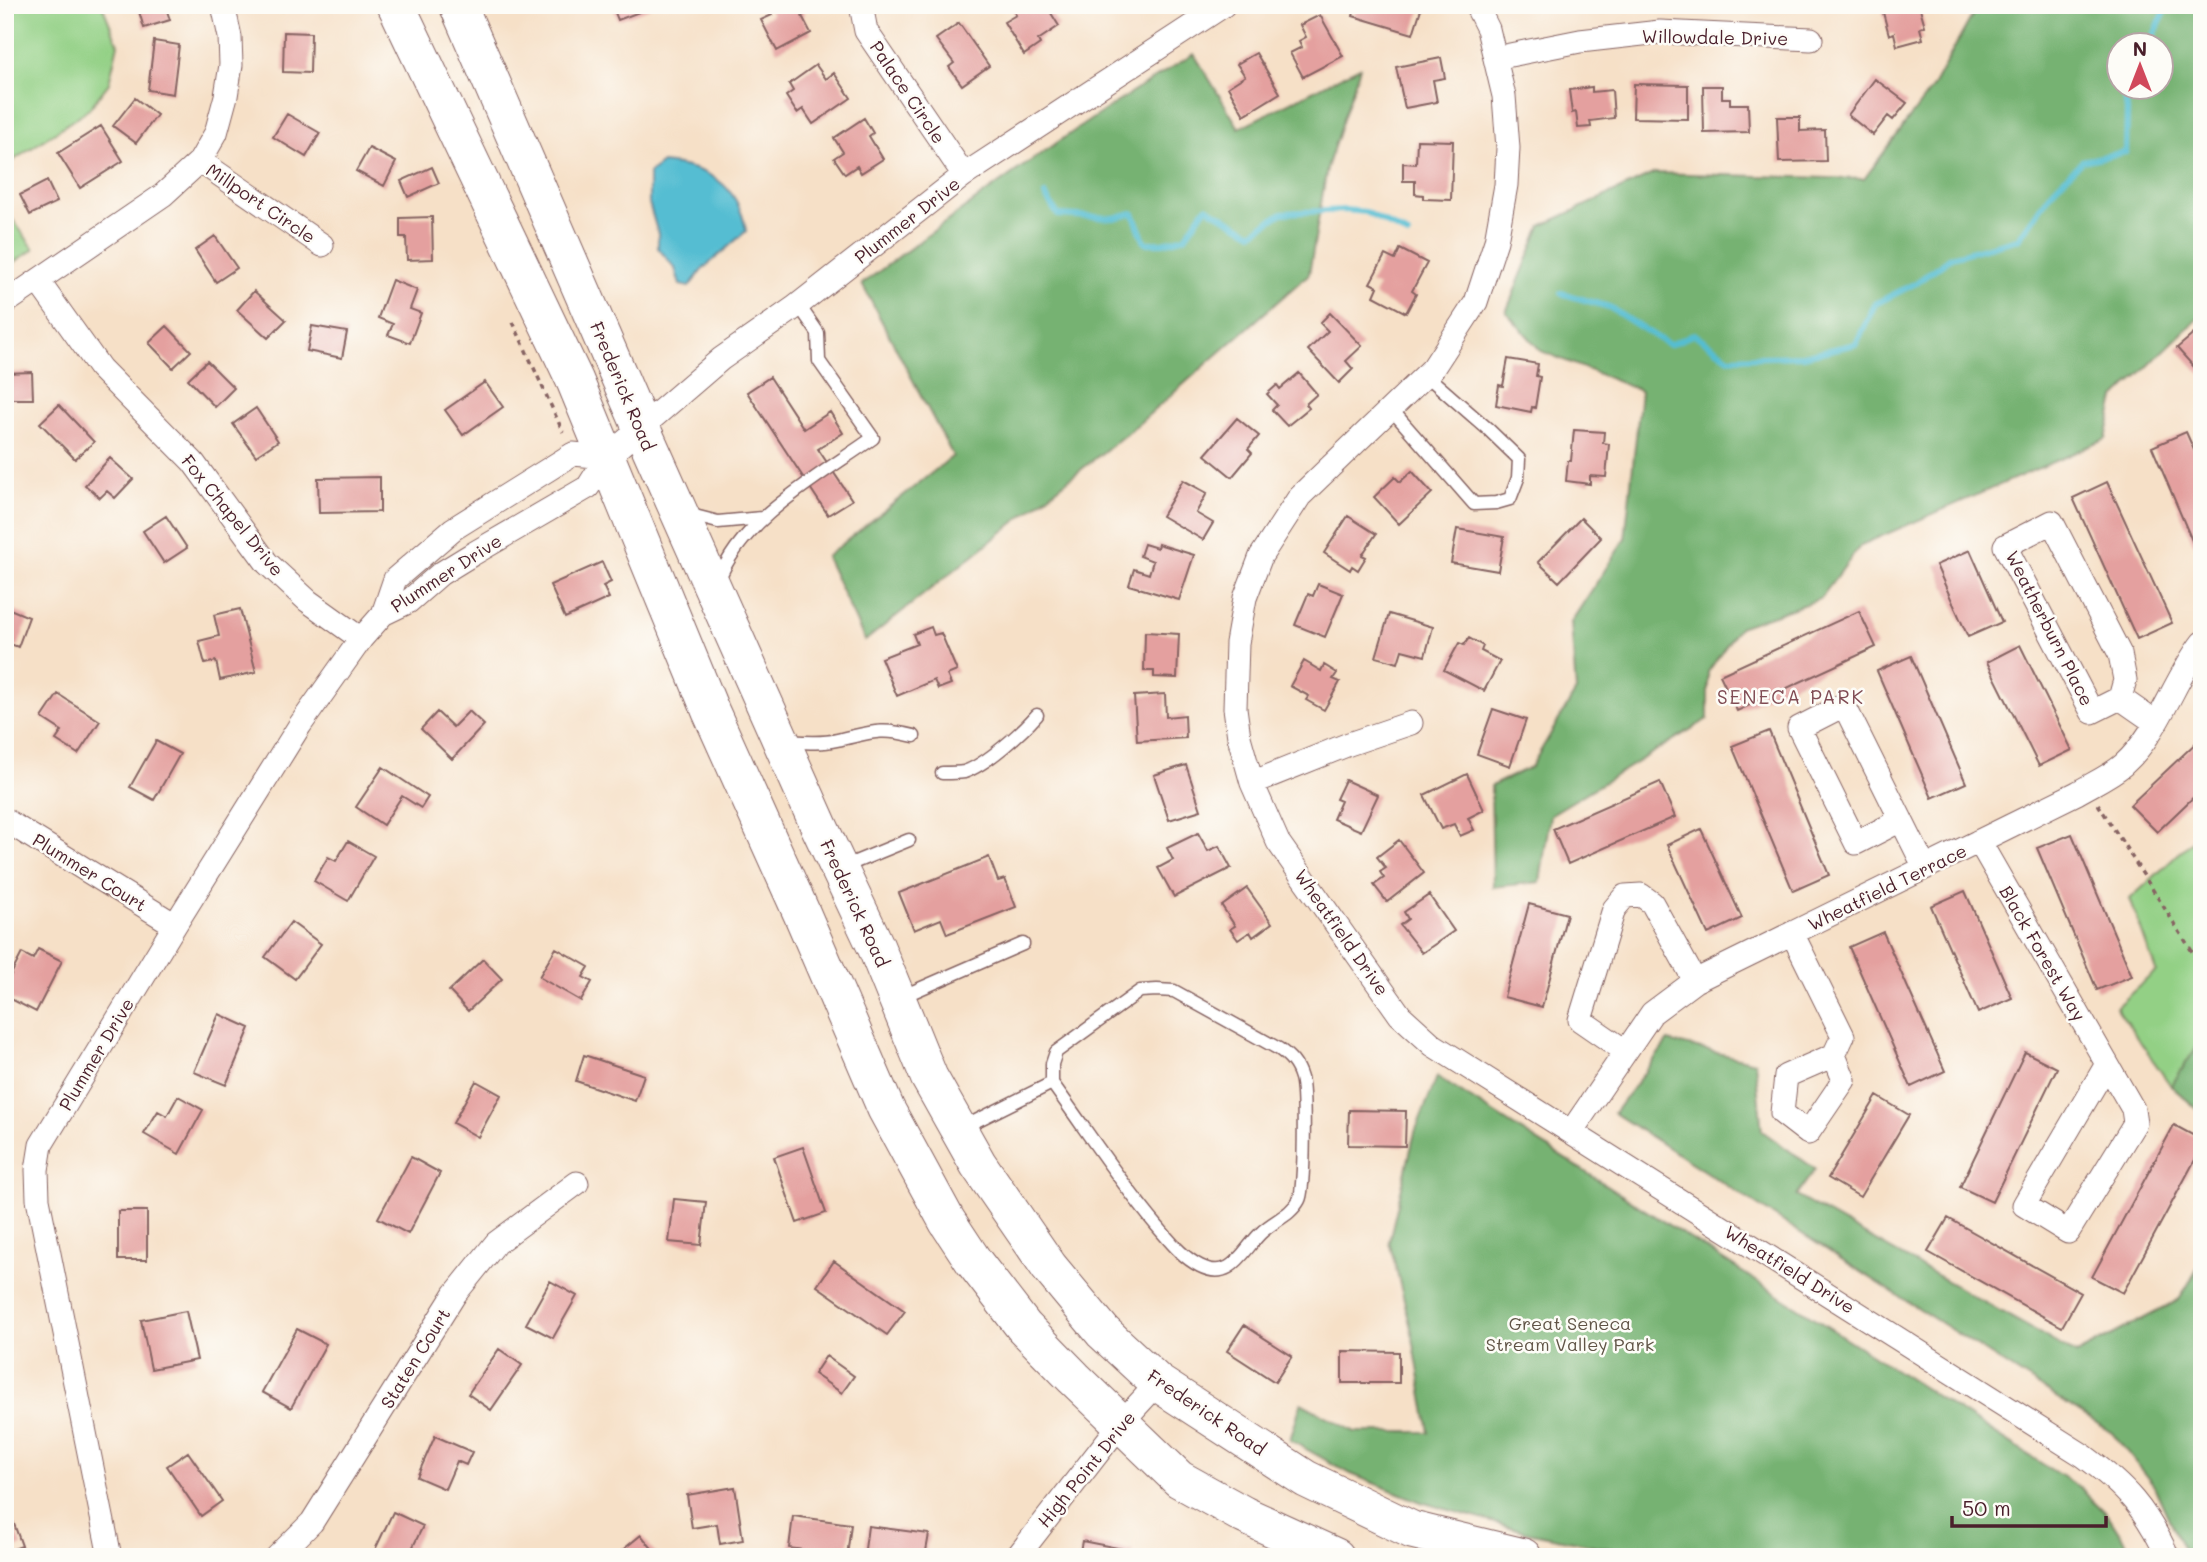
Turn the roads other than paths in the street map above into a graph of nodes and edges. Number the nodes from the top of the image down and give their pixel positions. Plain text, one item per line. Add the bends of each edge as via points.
1 (223, 5) edge
2 (396, 5) edge
3 (458, 5) edge
4 (861, 5) edge
5 (1224, 5) edge
6 (1476, 5) edge
7 (1811, 39) dead end
8 (1495, 58) junction
9 (200, 161) junction
10 (964, 176) junction
11 (322, 245) dead end
12 (38, 281) junction
13 (5, 303) edge
14 (798, 304) junction
15 (1426, 375) junction
16 (1391, 409) junction
17 (641, 428) junction
18 (607, 457) junction
19 (678, 510) junction
20 (762, 518) junction
21 (714, 592) junction
22 (383, 614) junction
23 (361, 639) junction
24 (2202, 643) edge
25 (2120, 698) junction
26 (1037, 715) dead end
27 (1411, 723) dead end
28 (2156, 723) junction
29 (914, 736) dead end
30 (781, 740) junction
31 (942, 773) dead end
32 (1252, 783) junction
33 (5, 820) edge
34 (1901, 820) junction
35 (909, 840) dead end
36 (1979, 841) junction
37 (839, 868) junction
38 (1925, 868) junction
39 (175, 925) junction
40 (1792, 933) junction
41 (1023, 944) dead end
42 (1695, 981) junction
43 (897, 998) junction
44 (1625, 1051) junction
45 (1834, 1055) dead end
46 (2107, 1065) junction
47 (1052, 1083) junction
48 (959, 1129) junction
49 (1571, 1132) junction
50 (577, 1183) dead end
51 (1158, 1383) junction
52 (1122, 1422) junction
53 (110, 1557) edge
54 (277, 1557) edge
55 (1017, 1557) edge
56 (1336, 1557) edge
57 (1524, 1557) edge
58 (2168, 1557) edge

1 - 9 street via 231,65 216,132
2 - 18 main road
3 - 17 main road, Frederick Road
4 - 10 street, Palace Circle via 866,32
5 - 10 street, Plummer Drive
6 - 8 street, Wheatfield Drive
7 - 8 street, Willowdale Drive via 1660,33 1580,41
8 - 15 street, Wheatfield Drive via 1508,148 1496,241 1476,302
9 - 11 street, Millport Circle
9 - 12 street via 163,195
10 - 14 street, Plummer Drive
12 - 13 street
12 - 23 street, Fox Chapel Drive via 100,368 194,461 267,563 308,601
14 - 17 street, Plummer Drive via 721,359
14 - 20 lane via 818,333 819,361 873,439
15 - 16 street, Wheatfield Drive
15 - 16 lane via 1519,459 1510,499 1474,504
16 - 32 street, Wheatfield Drive via 1300,496 1261,556 1245,598 1237,643 1235,708
17 - 18 street, Plummer Drive
17 - 19 main road, Frederick Road
18 - 22 street, Plummer Drive via 588,487 440,574 408,602
18 - 22 street, Plummer Drive via 573,454 453,529 395,579
18 - 52 main road via 711,712 886,1109 926,1186 974,1262 1024,1327
19 - 20 lane via 718,522
19 - 21 main road, Frederick Road
20 - 21 lane via 723,566
21 - 30 main road, Frederick Road
22 - 23 street, Plummer Drive
23 - 39 street, Plummer Drive via 300,725
24 - 28 street, Wheatfield Terrace
25 - 25 street, Weatherburn Place via 2125,681 2120,654 2052,522 2006,546 2092,712
25 - 28 street, Weatherburn Place
26 - 31 lane via 978,764 964,772
27 - 32 street
28 - 36 street, Wheatfield Terrace via 2123,765
29 - 30 lane via 890,730 815,742
30 - 37 main road, Frederick Road
32 - 49 street, Wheatfield Drive via 1278,842 1400,1015 1433,1045
33 - 39 street, Plummer Court
34 - 34 street via 1843,705 1799,728 1856,843
34 - 38 street
35 - 37 lane
36 - 38 street, Wheatfield Terrace
36 - 46 street, Black Forest Way
37 - 43 main road, Frederick Road
38 - 40 street, Wheatfield Terrace
39 - 53 street, Plummer Drive via 41,1145 37,1170 38,1199
40 - 42 street, Wheatfield Terrace
40 - 45 street via 1843,1036
41 - 43 lane
42 - 44 street, Wheatfield Terrace via 1653,1013
42 - 44 street via 1653,903 1641,895 1625,896 1614,909 1580,1020
43 - 48 main road, Frederick Road via 929,1077
44 - 49 street, Wheatfield Terrace
46 - 46 street, Black Forest Way via 2133,1109 2135,1123 2068,1232 2024,1205
47 - 47 lane via 1136,1202 1178,1251 1201,1267 1220,1270 1238,1262 1261,1232 1301,1198 1302,1081 1292,1059 1174,991 1140,991 1056,1052
47 - 48 lane
48 - 51 main road, Frederick Road via 1049,1267 1103,1332
49 - 58 street, Wheatfield Drive via 2115,1478 2139,1504
50 - 54 street, Staten Court via 496,1243 455,1294 312,1522
51 - 52 street, High Point Drive
51 - 57 main road, Frederick Road via 1306,1479 1412,1530
52 - 55 street, High Point Drive
52 - 56 main road via 1179,1479

